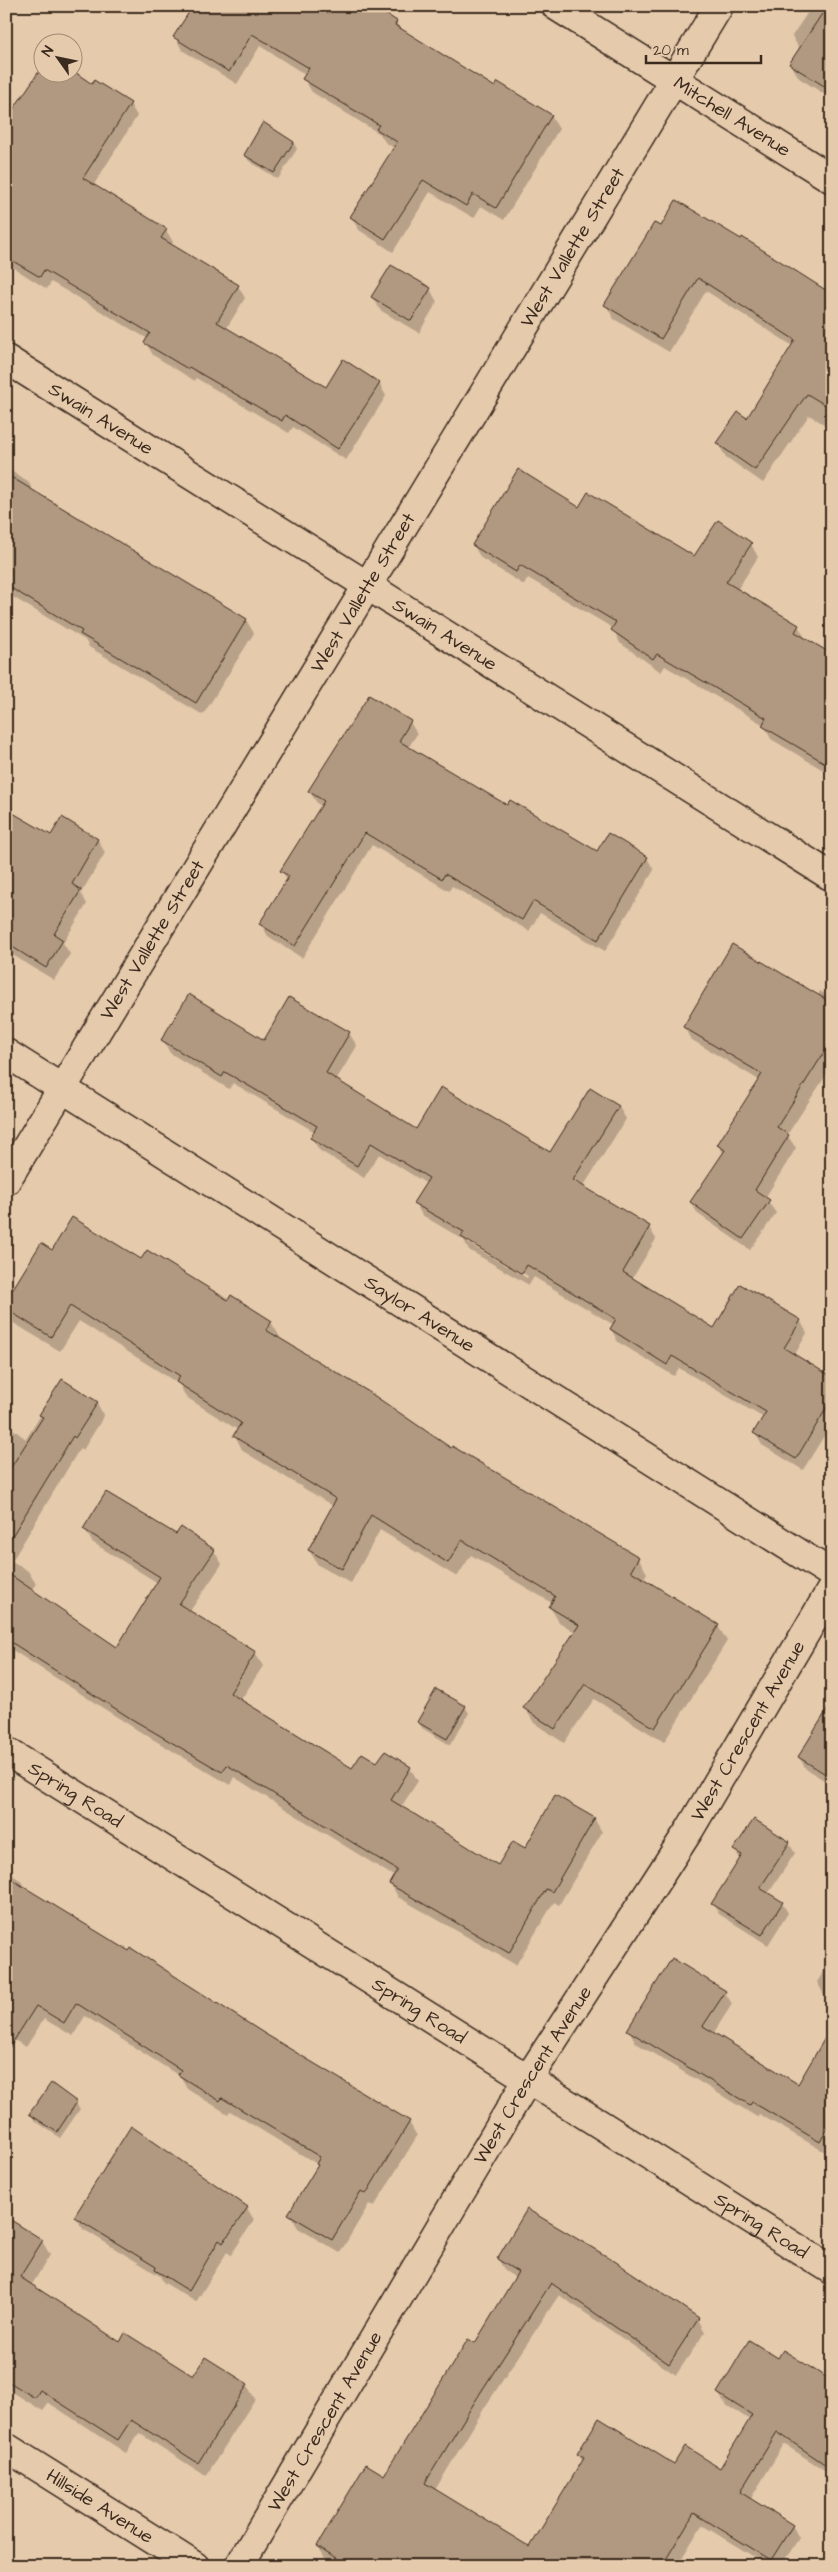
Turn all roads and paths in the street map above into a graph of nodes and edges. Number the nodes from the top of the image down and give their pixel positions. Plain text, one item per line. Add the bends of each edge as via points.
1 (556, 6) edge
2 (719, 6) edge
3 (674, 80) junction
4 (832, 179) edge
5 (6, 359) edge
6 (368, 584) junction
7 (832, 877) edge
8 (6, 1053) edge
9 (63, 1088) junction
10 (6, 1181) edge
11 (832, 1574) edge
12 (832, 1588) edge
13 (6, 1751) edge
14 (528, 2079) junction
15 (832, 2270) edge
16 (6, 2447) edge
17 (195, 2566) edge
18 (239, 2566) edge

1 - 3 street, Mitchell Avenue
2 - 3 street, West Vallette Street
3 - 4 street, Mitchell Avenue
3 - 6 street, West Vallette Street
5 - 6 street, Swain Avenue
6 - 7 street, Swain Avenue
6 - 9 street, West Vallette Street
8 - 9 street, Saylor Avenue
9 - 10 street, West Vallette Street
9 - 11 street, Saylor Avenue
12 - 14 street, West Crescent Avenue via 690,1829
13 - 14 street, Spring Road
14 - 15 street, Spring Road
14 - 18 street, West Crescent Avenue
16 - 17 street, Hillside Avenue

